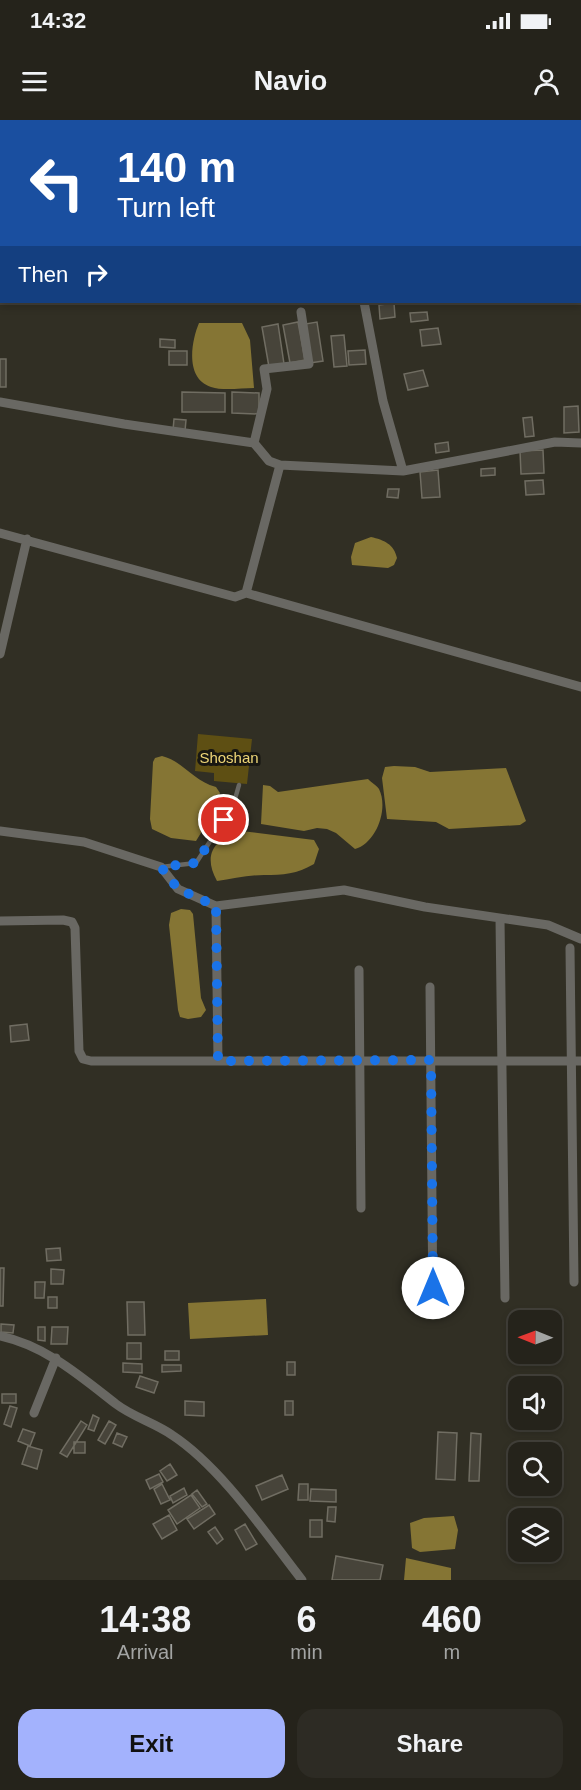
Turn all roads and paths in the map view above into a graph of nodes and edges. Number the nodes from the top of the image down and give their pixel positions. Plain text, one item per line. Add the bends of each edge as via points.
1 (364, 303) edge
2 (301, 312) dead end
3 (0, 402) edge
4 (254, 443) junction
5 (581, 443) edge
6 (280, 465) junction
7 (403, 471) junction
8 (0, 532) edge
9 (27, 539) junction
10 (246, 592) junction
11 (0, 654) edge
12 (581, 687) edge
13 (239, 785) dead end
14 (0, 831) edge
15 (161, 867) junction
16 (216, 906) junction
17 (500, 919) junction
18 (0, 921) edge
19 (581, 939) edge
20 (570, 948) dead end
21 (359, 970) dead end
22 (430, 987) dead end
23 (431, 1060) junction
24 (218, 1061) junction
25 (360, 1061) junction
26 (502, 1061) junction
27 (577, 1061) edge
28 (361, 1208) dead end
29 (574, 1282) dead end
30 (505, 1298) dead end
31 (433, 1311) dead end
32 (0, 1336) edge
33 (56, 1358) junction
34 (34, 1413) dead end
35 (302, 1580) edge

1 - 7 street via 383,401
2 - 4 street via 309,364 264,369 267,389
3 - 4 street
4 - 6 street via 270,461
5 - 7 street via 555,442
6 - 7 street
6 - 10 street
8 - 9 street
9 - 10 street via 235,597
9 - 11 street
10 - 12 street
13 - 15 lane via 232,806 196,863
14 - 15 street via 84,842
15 - 16 street via 178,889
16 - 17 street via 344,890
16 - 24 street
17 - 19 street via 548,925
17 - 26 street
18 - 24 street via 72,922 79,1051 83,1059
20 - 27 street
21 - 25 street
22 - 23 street
23 - 25 street
23 - 26 street
23 - 31 street
24 - 25 street
25 - 28 street
26 - 27 street
26 - 30 street
27 - 29 street
32 - 33 street via 21,1341
33 - 34 street
33 - 35 street via 118,1406 173,1435 222,1478

